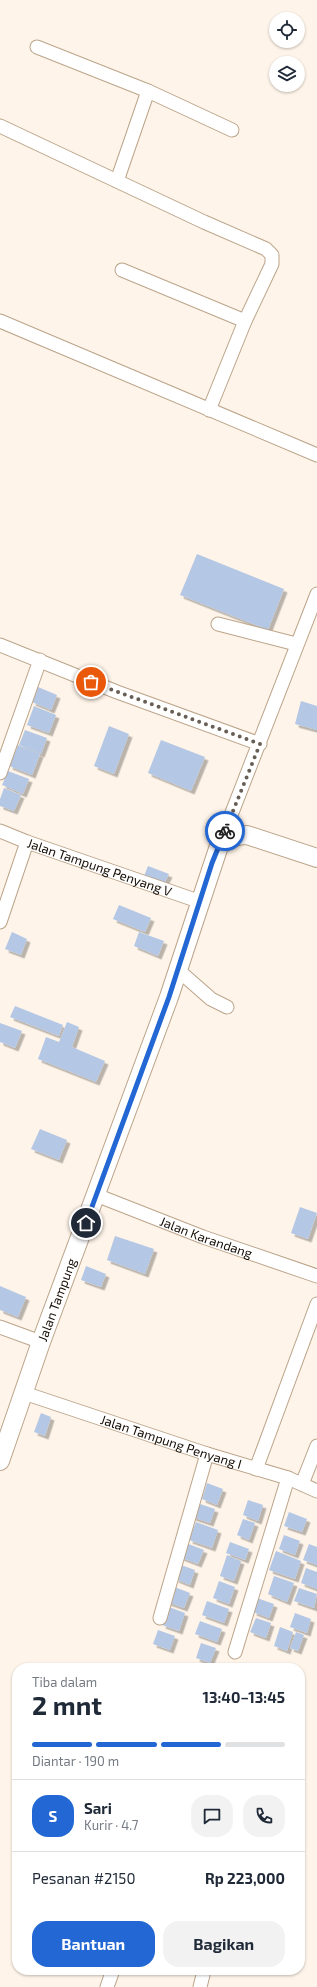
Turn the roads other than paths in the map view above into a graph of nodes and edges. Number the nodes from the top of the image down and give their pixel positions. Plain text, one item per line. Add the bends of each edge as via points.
1 (37, 47) dead end
2 (148, 91) junction
3 (0, 126) edge
4 (232, 130) dead end
5 (117, 181) junction
6 (122, 270) dead end
7 (0, 321) edge
8 (245, 321) junction
9 (209, 410) junction
10 (317, 455) edge
11 (317, 594) edge
12 (218, 624) dead end
13 (296, 644) junction
14 (0, 645) edge
15 (40, 660) junction
16 (260, 744) junction
17 (0, 773) edge
18 (0, 831) edge
19 (27, 842) junction
20 (219, 846) junction
21 (317, 858) edge
22 (201, 902) junction
23 (0, 922) edge
24 (178, 970) junction
25 (227, 1007) dead end
26 (96, 1195) junction
27 (317, 1276) edge
28 (317, 1304) edge
29 (0, 1327) edge
30 (41, 1342) junction
31 (24, 1393) junction
32 (317, 1446) edge
33 (207, 1454) junction
34 (0, 1461) edge
35 (256, 1468) junction
36 (288, 1478) junction
37 (302, 1484) junction
38 (317, 1491) edge
39 (160, 1618) dead end
40 (234, 1652) dead end
41 (111, 1975) edge
42 (107, 1987) edge

1 - 2 street
2 - 4 street
2 - 5 street
3 - 5 street
5 - 8 street via 266,249 272,255 272,264
6 - 8 street
7 - 9 street
8 - 9 street
9 - 10 street
11 - 13 street
12 - 13 street
13 - 16 street
14 - 15 street
15 - 16 street via 117,692
15 - 17 street
16 - 20 street
18 - 19 street, Jalan Tampung Penyang V
19 - 22 street, Jalan Tampung Penyang V
19 - 23 street
20 - 21 main road via 231,838 247,835
20 - 22 main road, Jalan Tampung
22 - 24 main road, Jalan Tampung
24 - 25 street via 211,999
24 - 26 main road, Jalan Tampung
26 - 27 street, Jalan Karandang
26 - 30 main road, Jalan Tampung
28 - 35 street
29 - 30 street
30 - 31 main road, Jalan Tampung
31 - 33 street, Jalan Tampung Penyang I
31 - 34 main road, Jalan Tampung
32 - 37 street
33 - 35 street, Jalan Tampung Penyang I
33 - 39 street
35 - 36 street, Jalan Tampung Penyang I
36 - 37 street, Jalan Tampung Penyang I
36 - 40 street
37 - 38 street, Jalan Tampung Penyang I
41 - 42 street

